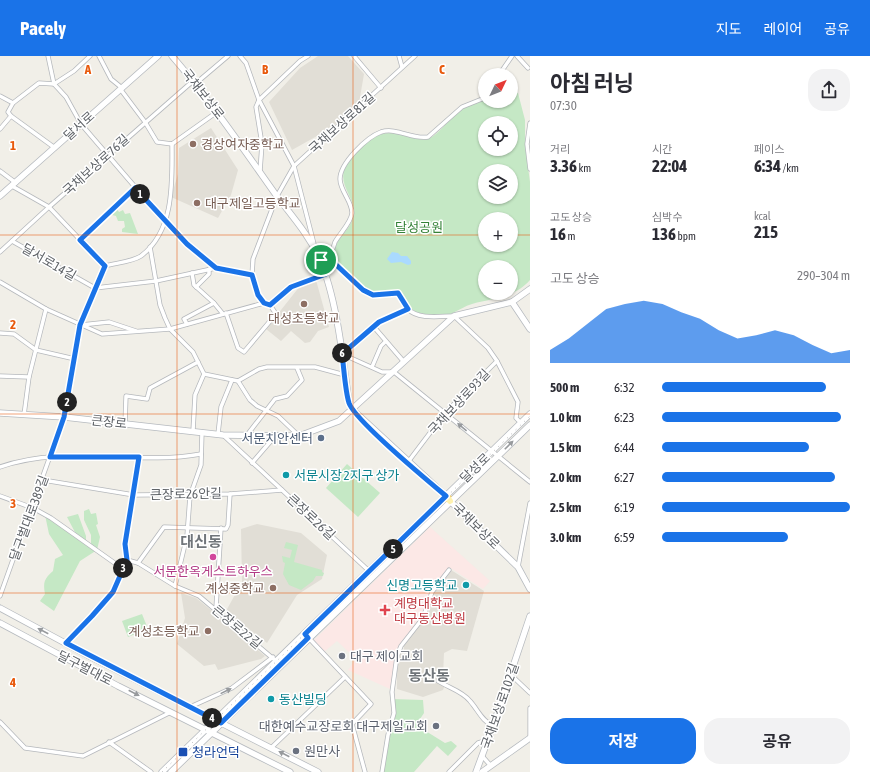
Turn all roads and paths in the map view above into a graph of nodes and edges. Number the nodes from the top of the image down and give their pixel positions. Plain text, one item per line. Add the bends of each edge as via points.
1 (48, 56) edge
2 (90, 56) edge
3 (99, 56) edge
4 (158, 56) edge
5 (172, 56) edge
6 (228, 56) edge
7 (240, 56) edge
8 (308, 56) edge
9 (354, 56) edge
10 (399, 56) edge
11 (415, 56) edge
12 (512, 56) edge
13 (517, 56) edge
14 (402, 67) junction
15 (504, 68) edge
16 (528, 68) dead end
17 (194, 82) junction
18 (54, 84) junction
19 (381, 88) junction
20 (122, 89) junction
21 (0, 96) edge
22 (259, 100) junction
23 (478, 100) edge
24 (13, 103) junction
25 (217, 112) junction
26 (11, 116) junction
27 (145, 122) junction
28 (81, 124) junction
29 (530, 124) edge
30 (0, 129) edge
31 (172, 144) junction
32 (55, 148) junction
33 (107, 155) junction
34 (294, 166) junction
35 (530, 169) edge
36 (0, 171) edge
37 (260, 172) junction
38 (14, 184) junction
39 (135, 188) junction
40 (0, 196) edge
41 (277, 196) junction
42 (49, 207) junction
43 (166, 223) junction
44 (80, 240) junction
45 (12, 241) junction
46 (150, 247) junction
47 (314, 247) junction
48 (0, 252) edge
49 (321, 260) junction
50 (105, 266) junction
51 (216, 268) junction
52 (209, 269) junction
53 (192, 273) junction
54 (326, 274) junction
55 (252, 275) junction
56 (156, 281) junction
57 (0, 282) edge
58 (196, 287) junction
59 (95, 288) junction
60 (530, 289) edge
61 (512, 302) junction
62 (264, 303) junction
63 (214, 304) junction
64 (270, 305) junction
65 (46, 309) junction
66 (408, 309) junction
67 (225, 314) junction
68 (454, 316) junction
69 (187, 324) junction
70 (80, 325) junction
71 (374, 327) junction
72 (170, 329) junction
73 (530, 329) edge
74 (137, 331) junction
75 (0, 333) edge
76 (385, 342) junction
77 (36, 350) junction
78 (342, 354) junction
79 (75, 359) junction
80 (497, 361) junction
81 (198, 362) junction
82 (404, 362) junction
83 (372, 367) junction
84 (297, 368) junction
85 (394, 372) junction
86 (204, 374) junction
87 (345, 375) junction
88 (0, 376) edge
89 (29, 377) junction
90 (232, 380) junction
91 (238, 381) junction
92 (266, 410) junction
93 (353, 410) junction
94 (0, 413) edge
95 (445, 413) junction
96 (24, 414) junction
97 (530, 414) edge
98 (64, 417) junction
99 (125, 424) junction
100 (521, 424) junction
101 (530, 425) edge
102 (193, 431) junction
103 (202, 432) junction
104 (247, 434) junction
105 (221, 435) junction
106 (276, 435) junction
107 (299, 436) junction
108 (492, 452) junction
109 (201, 454) junction
110 (50, 457) junction
111 (139, 457) junction
112 (498, 457) junction
113 (408, 462) junction
114 (252, 463) junction
115 (0, 467) edge
116 (43, 480) junction
117 (530, 482) edge
118 (282, 490) junction
119 (230, 494) junction
120 (134, 495) junction
121 (191, 495) junction
122 (0, 496) edge
123 (448, 499) junction
124 (530, 503) edge
125 (33, 508) junction
126 (187, 527) junction
127 (224, 528) junction
128 (127, 560) junction
129 (138, 563) junction
130 (518, 567) junction
131 (123, 569) junction
132 (449, 570) dead end
133 (369, 571) junction
134 (176, 586) junction
135 (530, 588) edge
136 (0, 596) edge
137 (0, 608) edge
138 (216, 608) junction
139 (530, 616) edge
140 (0, 623) edge
141 (529, 623) edge
142 (306, 636) junction
143 (66, 643) junction
144 (274, 659) junction
145 (511, 676) junction
146 (345, 677) junction
147 (438, 681) dead end
148 (530, 693) edge
149 (190, 707) junction
150 (530, 708) edge
151 (172, 712) junction
152 (215, 719) junction
153 (0, 722) edge
154 (221, 723) junction
155 (493, 726) junction
156 (208, 731) junction
157 (530, 737) edge
158 (488, 740) junction
159 (109, 742) junction
160 (271, 748) junction
161 (482, 756) junction
162 (491, 766) junction
163 (151, 772) edge
164 (162, 772) edge
165 (170, 772) edge
166 (290, 772) edge
167 (318, 772) edge
168 (365, 772) edge
169 (382, 772) edge
170 (448, 772) edge
171 (476, 772) edge
172 (482, 772) edge

1 - 18 street
2 - 18 street via 74,71
3 - 20 street via 112,79
4 - 20 main road, 달서로
5 - 17 main road, 국채보상로
6 - 17 street, 국채보상로76길
7 - 22 street via 246,63
8 - 22 street
9 - 19 street
10 - 14 street
11 - 14 street, 국채보상로81길
12 - 15 street
13 - 16 street
14 - 19 street, 국채보상로81길
17 - 25 main road, 국채보상로
17 - 27 street, 국채보상로76길
18 - 24 street via 39,83
18 - 28 street via 66,97
19 - 34 street, 국채보상로81길
20 - 27 street
20 - 28 main road, 달서로
21 - 24 street
22 - 34 street
22 - 37 street via 256,107 262,144
23 - 49 street via 466,104 428,137 385,131 376,134 352,155 342,170 340,179 352,211 351,218 330,253
24 - 26 street via 8,112
25 - 31 street
25 - 37 main road, 국채보상로
26 - 30 street
26 - 32 street
27 - 31 street via 157,142
27 - 33 street, 국채보상로76길
28 - 32 main road, 달서로
28 - 33 street
29 - 35 street via 527,144
31 - 43 street via 171,195
32 - 38 main road, 달서로
33 - 39 street
33 - 42 street, 국채보상로76길
34 - 41 street, 국채보상로81길
34 - 47 street
36 - 38 street
37 - 41 main road, 국채보상로
38 - 40 main road, 달서로
38 - 42 street
39 - 43 street
39 - 44 street
41 - 47 main road, 국채보상로
41 - 55 street, 국채보상로81길 via 252,258
42 - 44 street
42 - 45 street, 국채보상로76길
43 - 46 street
43 - 51 street
44 - 50 street
45 - 48 street, 국채보상로76길
45 - 59 street, 달서로14길
46 - 50 street via 140,257
46 - 56 street
47 - 49 main road, 국채보상로
49 - 54 main road, 국채보상로
49 - 66 street via 331,260 363,290 373,295 398,293
50 - 59 street, 달구벌대로389길
51 - 52 street
51 - 55 street
52 - 53 street
52 - 58 street via 209,274
53 - 56 street
53 - 58 street
54 - 64 street via 291,287
54 - 78 main road, 국채보상로
55 - 62 street, 국채보상로81길 via 258,295
56 - 59 street
56 - 72 street via 160,305
57 - 65 street
58 - 63 street
59 - 70 street, 달구벌대로389길
60 - 61 main road
61 - 68 main road
61 - 73 main road
62 - 64 street
62 - 67 street
63 - 67 street
63 - 69 street via 184,319
64 - 67 street via 276,314 244,352 238,348
65 - 70 street
65 - 77 street
66 - 68 street via 420,315
66 - 71 street
67 - 69 street
68 - 80 street via 488,348
68 - 82 main road, 큰장로
69 - 72 street
70 - 74 street via 109,322
70 - 74 street via 102,334
70 - 79 street, 달구벌대로389길
71 - 76 street
71 - 78 street
72 - 74 street
72 - 81 street via 193,352
75 - 77 street via 14,334
76 - 82 street
76 - 83 street via 379,349
77 - 79 street
77 - 89 street
78 - 83 street
78 - 87 main road, 국채보상로
79 - 98 street, 달구벌대로389길
80 - 95 street, 국채보상로93길
80 - 100 street via 518,402 516,418
81 - 86 street
81 - 99 street via 150,388 147,399 126,396
82 - 85 main road, 큰장로
83 - 85 street via 382,372
84 - 87 street via 316,367
84 - 91 street via 268,367
84 - 92 street via 302,380 299,385 287,396 275,399
85 - 93 main road, 큰장로
85 - 95 street
86 - 90 street
86 - 102 street via 195,395
87 - 93 main road, 국채보상로 via 349,403
88 - 89 street
89 - 96 street
90 - 91 street
90 - 105 street via 221,407
91 - 92 street via 250,400
92 - 104 street
92 - 107 street via 278,416
93 - 107 main road, 큰장로 via 339,421
93 - 113 main road, 국채보상로
94 - 96 main road, 큰장로
108 -> 95 street
95 - 113 street, 국채보상로93길
96 - 98 main road, 큰장로
97 - 100 main road, 달성로
98 - 99 main road, 큰장로
98 - 110 street, 달구벌대로389길
99 - 102 main road, 큰장로
100 - 108 main road, 달성로
112 -> 101 main road
102 - 103 main road, 큰장로
103 - 105 main road, 큰장로
103 - 109 street
104 - 105 main road, 큰장로
104 - 106 main road, 큰장로
105 - 114 street, 큰장로26길
106 - 107 main road, 큰장로
106 - 114 street
108 - 112 street
108 - 123 main road, 달성로
109 - 111 street via 181,458
109 - 121 street via 201,465
110 - 111 street
110 - 115 street via 18,460
110 - 116 street, 달구벌대로389길
111 - 120 street
112 - 117 street
112 - 123 main road
113 - 123 main road, 국채보상로
114 - 118 street, 큰장로26길
116 - 120 street, 큰장로26안길
116 - 125 street, 달구벌대로389길
118 - 119 street, 큰장로26안길
118 - 133 street, 큰장로26길
119 - 121 street, 큰장로26안길
119 - 127 street via 228,525
120 - 121 street, 큰장로26안길
120 - 128 street via 125,544
121 - 126 street
122 - 125 street
123 - 130 main road, 국채보상로
123 - 133 main road, 달성로
123 - 142 main road
124 - 130 street
125 - 131 street
125 - 136 street, 달구벌대로389길
126 - 127 street
126 - 129 street via 164,527
126 - 134 street
127 - 138 street
128 - 129 street, 큰장로22길
128 - 131 street
129 - 134 street, 큰장로22길
130 - 135 main road, 국채보상로
131 - 143 street via 113,592
132 - 169 street via 432,592 423,618 401,646 392,692 394,713
133 - 142 main road, 달성로
134 - 138 street, 큰장로22길 via 199,596
143 -> 137 main road, 달구벌대로
138 - 144 street, 큰장로22길
139 - 141 main road, 국채보상로102길
140 -> 151 main road, 달구벌대로
141 - 145 main road, 국채보상로102길
142 - 144 main road, 달성로
142 - 146 street
142 - 154 main road
143 - 149 main road, 달구벌대로
149 -> 144 street via 232,688
144 - 152 main road, 달성로
145 - 148 street
145 - 155 main road, 국채보상로102길
146 - 160 street
146 - 168 street via 371,704 352,724
147 - 155 street via 463,694
149 - 152 main road, 달구벌대로
150 - 157 street
151 - 156 main road, 달구벌대로
151 - 159 street
152 - 154 main road, 달구벌대로
152 - 156 main road, 달성로
153 - 159 street via 26,748 83,756
154 - 156 main road
154 - 160 main road, 달구벌대로
155 - 158 main road, 국채보상로102길
156 - 164 main road, 달성로
156 - 165 main road
156 - 166 main road, 달구벌대로
157 - 162 main road
158 - 161 main road, 국채보상로102길
158 - 170 street via 478,743
159 - 163 street
167 -> 160 main road, 달구벌대로
161 - 162 street
161 - 171 main road, 국채보상로102길
162 - 172 main road

